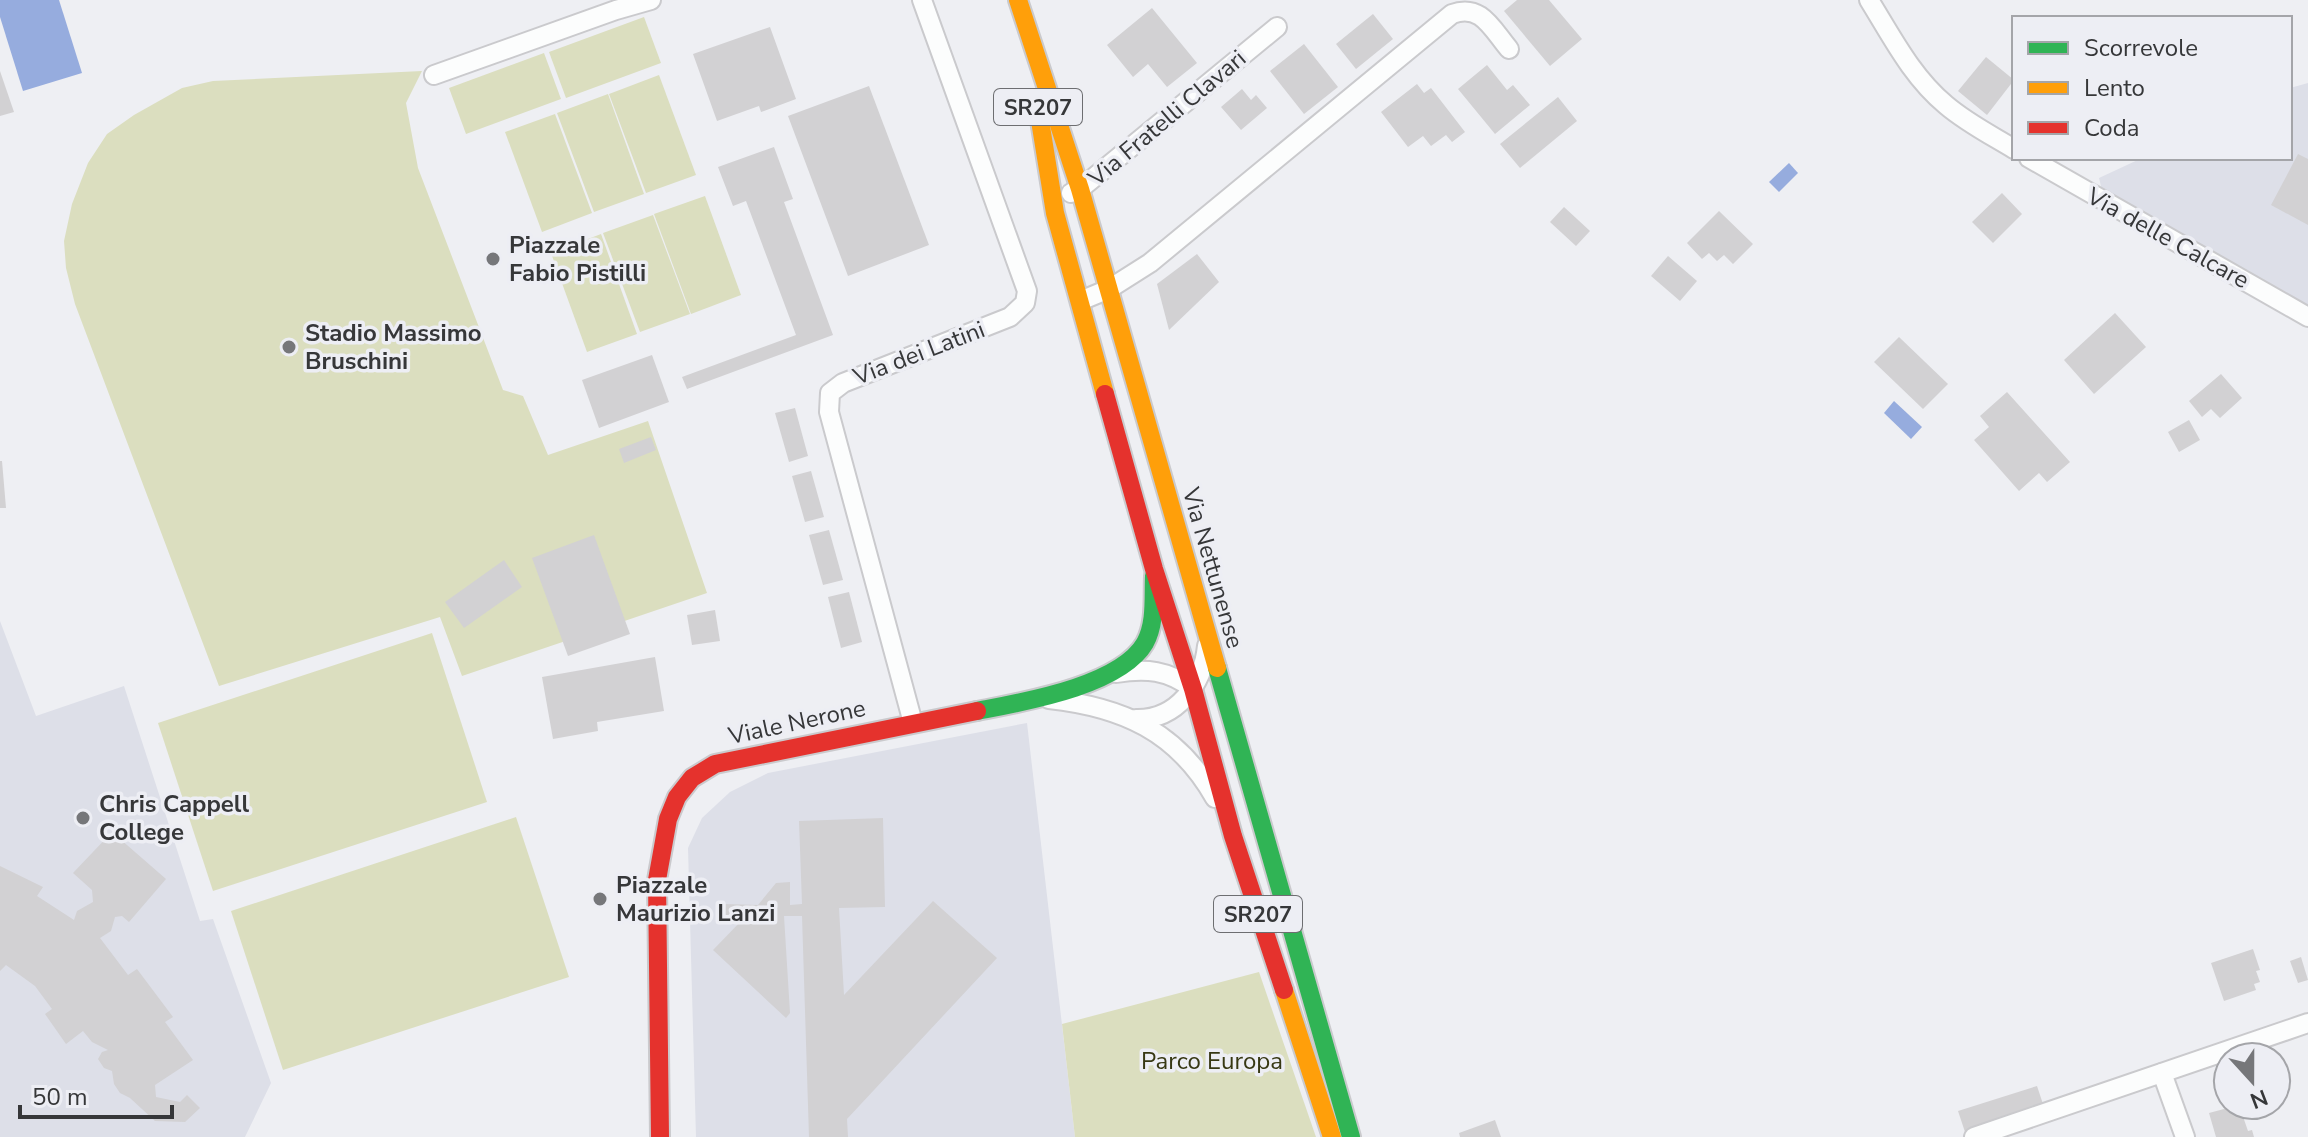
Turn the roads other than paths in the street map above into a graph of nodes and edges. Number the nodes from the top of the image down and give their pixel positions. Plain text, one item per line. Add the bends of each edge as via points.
1 (651, 0) edge
2 (922, 0) edge
3 (1869, 0) edge
4 (1020, 7) edge
5 (1277, 27) dead end
6 (1509, 49) dead end
7 (434, 75) dead end
8 (2012, 148) edge
9 (2033, 160) edge
10 (1080, 189) junction
11 (1053, 200) junction
12 (1109, 289) junction
13 (1080, 301) junction
14 (2308, 317) edge
15 (1154, 569) junction
16 (1208, 639) junction
17 (1101, 676) junction
18 (1193, 689) junction
19 (1038, 698) junction
20 (1136, 719) junction
21 (1232, 721) junction
22 (913, 723) junction
23 (1233, 836) junction
24 (2308, 1023) edge
25 (2162, 1073) junction
26 (1996, 1133) edge
27 (660, 1137) edge
28 (1332, 1137) edge
29 (1351, 1137) edge
30 (1974, 1137) edge
31 (2185, 1137) edge

1 - 7 street
2 - 22 street, Via dei Latini via 1027,291 1025,303 1010,317 843,383 830,393 829,412
3 - 8 street via 1933,93
4 - 10 main road, Via Nettunense / SR207
4 - 11 main road, Via Nettunense / SR207
5 - 10 street, Via Fratelli Clavari
6 - 12 street via 1479,14 1468,9 1452,14 1150,263
9 - 14 street, Via delle Calcare
10 - 11 street, Via Fratelli Clavari
10 - 12 main road, Via Nettunense / SR207
11 - 13 main road, Via Nettunense / SR207
12 - 13 street
12 - 16 main road, Via Nettunense / SR207
13 - 15 main road, Via Nettunense / SR207
15 - 17 main road, Viale Nerone via 1147,638 1133,657
15 - 18 main road, Via Nettunense / SR207
16 - 18 street via 1205,665
16 - 21 main road, Via Nettunense / SR207
17 - 18 street, Viale Nerone via 1158,671
17 - 19 main road, Viale Nerone
18 - 20 street via 1162,715
18 - 21 street, Viale Nerone
18 - 23 main road, Via Nettunense / SR207
19 - 20 street, Viale Nerone via 1098,706
19 - 22 main road, Viale Nerone
20 - 23 street, Viale Nerone via 1194,766
21 - 29 main road, Via Nettunense / SR207
22 - 27 main road, Viale Nerone via 715,764 692,778 677,797 657,880
23 - 28 main road, Via Nettunense / SR207
24 - 25 street
25 - 26 street
25 - 31 street
26 - 30 street

